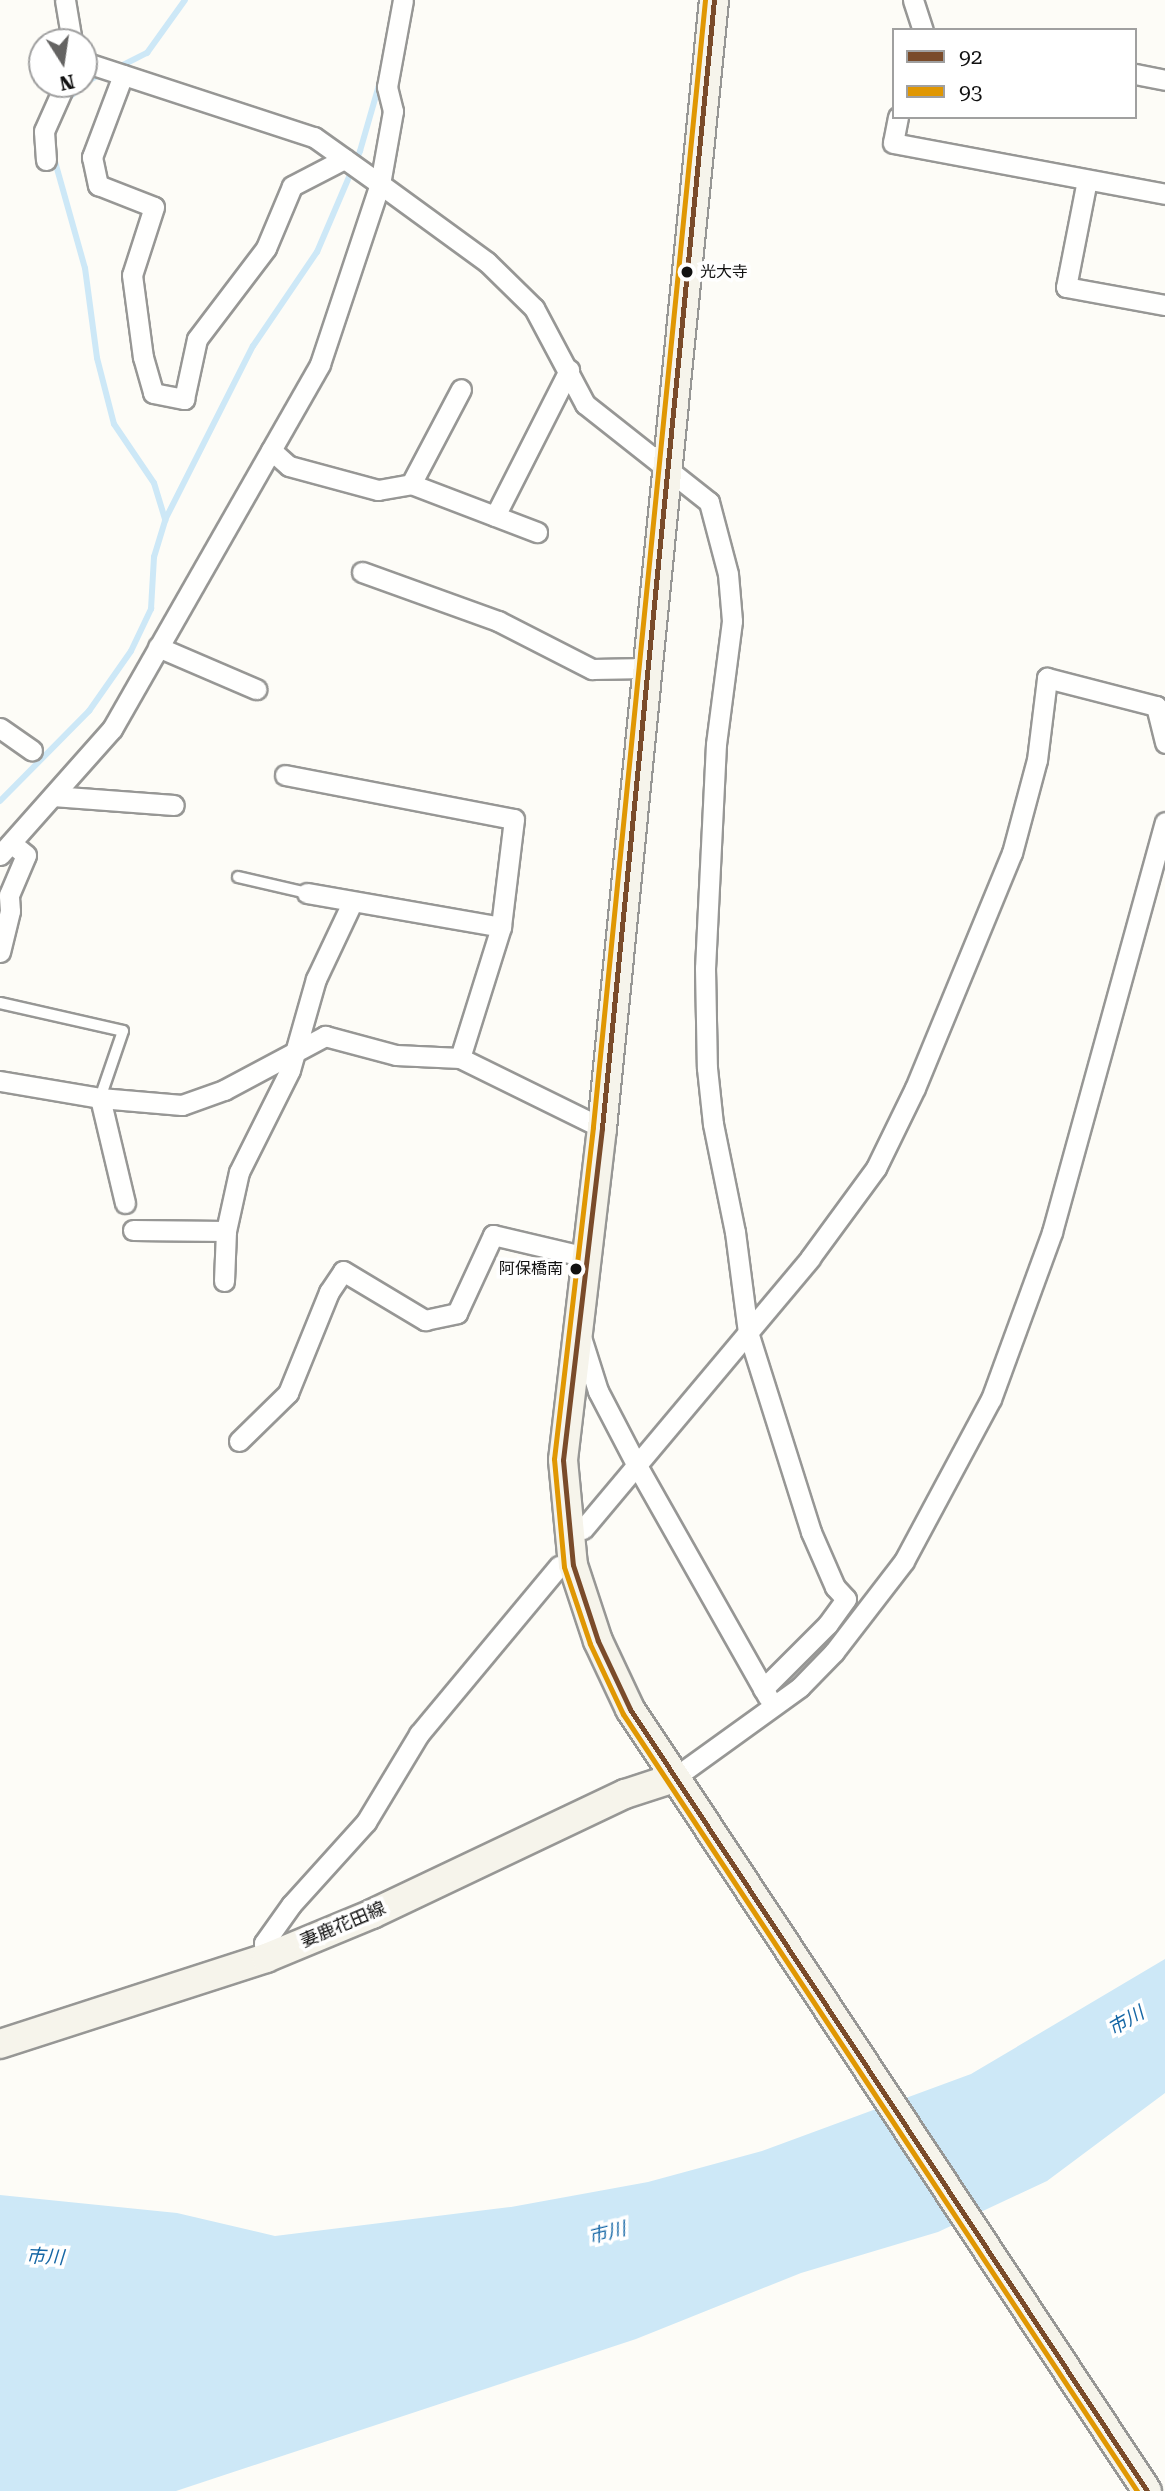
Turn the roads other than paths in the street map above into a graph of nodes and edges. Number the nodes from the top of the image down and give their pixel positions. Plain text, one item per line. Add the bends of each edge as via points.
1 (65, 0) edge
2 (403, 0) edge
3 (714, 0) edge
4 (913, 0) edge
5 (70, 28) edge
6 (922, 28) edge
7 (98, 67) edge
8 (1137, 74) edge
9 (123, 75) junction
10 (1165, 80) edge
11 (59, 98) edge
12 (898, 119) edge
13 (344, 159) junction
14 (46, 160) dead end
15 (1087, 180) junction
16 (380, 184) junction
17 (1165, 194) edge
18 (1165, 305) edge
19 (569, 370) junction
20 (461, 389) dead end
21 (271, 450) junction
22 (668, 466) junction
23 (411, 484) junction
24 (495, 516) junction
25 (537, 532) dead end
26 (362, 572) dead end
27 (158, 647) junction
28 (648, 668) junction
29 (256, 689) dead end
30 (0, 729) edge
31 (1165, 743) edge
32 (32, 750) dead end
33 (285, 775) dead end
34 (53, 796) junction
35 (174, 805) dead end
36 (1165, 822) edge
37 (6, 849) edge
38 (238, 877) dead end
39 (307, 893) joint
40 (352, 903) junction
41 (501, 927) junction
42 (0, 952) edge
43 (0, 1003) edge
44 (295, 1051) junction
45 (460, 1058) junction
46 (0, 1080) edge
47 (100, 1098) junction
48 (602, 1128) junction
49 (125, 1203) dead end
50 (133, 1230) dead end
51 (226, 1231) junction
52 (586, 1257) junction
53 (224, 1281) dead end
54 (578, 1325) junction
55 (748, 1332) junction
56 (239, 1441) dead end
57 (635, 1462) junction
58 (583, 1529) dead end
59 (559, 1566) dead end
60 (768, 1697) junction
61 (678, 1783) junction
62 (266, 1958) junction
63 (0, 2044) edge
64 (1147, 2491) edge

1 - 5 street
2 - 16 street via 387,87 393,111
3 - 22 main road
4 - 6 street
7 - 9 street
8 - 10 street
9 - 13 street via 314,137
9 - 13 street via 92,157 98,185 154,207 132,275 143,357 153,393 184,398 197,339 266,248 292,187
11 - 14 street via 44,131
12 - 15 street via 893,143
13 - 16 street
15 - 17 street
15 - 18 street via 1066,287
16 - 19 street via 487,262 534,309
16 - 21 street via 320,364
19 - 22 street via 585,404
19 - 24 street
20 - 23 street
21 - 23 street via 289,466 378,490
21 - 27 street
22 - 28 main road
22 - 55 street via 709,502 728,574 732,621 716,744 705,968 707,1068
23 - 24 street
24 - 25 street
26 - 28 street via 498,621 592,669
27 - 29 street
27 - 34 street via 112,729
28 - 48 main road
30 - 32 street
31 - 55 street via 1156,706 1047,678 1037,760 1012,853 915,1088 876,1168
33 - 41 street via 513,818
34 - 35 street
34 - 37 street
36 - 60 street via 1052,1232 991,1399 904,1560 835,1652 800,1687
37 - 42 street via 26,855 9,895
38 - 39 lane
39 - 40 street
40 - 41 street
40 - 44 street via 316,979
41 - 45 street
43 - 47 lane via 123,1031
44 - 45 street via 324,1036 396,1055
44 - 47 street via 224,1090 182,1105
44 - 51 street via 239,1172
45 - 48 street
46 - 47 street
47 - 49 street
48 - 52 main road
50 - 51 street
51 - 53 street
52 - 54 main road
52 - 56 street via 493,1235 457,1313 425,1320 343,1271 329,1292 288,1393
54 - 57 street via 598,1391
54 - 61 main road via 562,1460 573,1564 598,1641 630,1709
55 - 57 street
55 - 60 street via 811,1532 835,1587 846,1599
57 - 58 street
57 - 60 street
59 - 62 street via 419,1734 366,1822 290,1905 264,1943
60 - 61 street
61 - 62 main road, 妻鹿花田線 via 625,1794 372,1914
61 - 64 main road
62 - 63 main road, 妻鹿花田線

